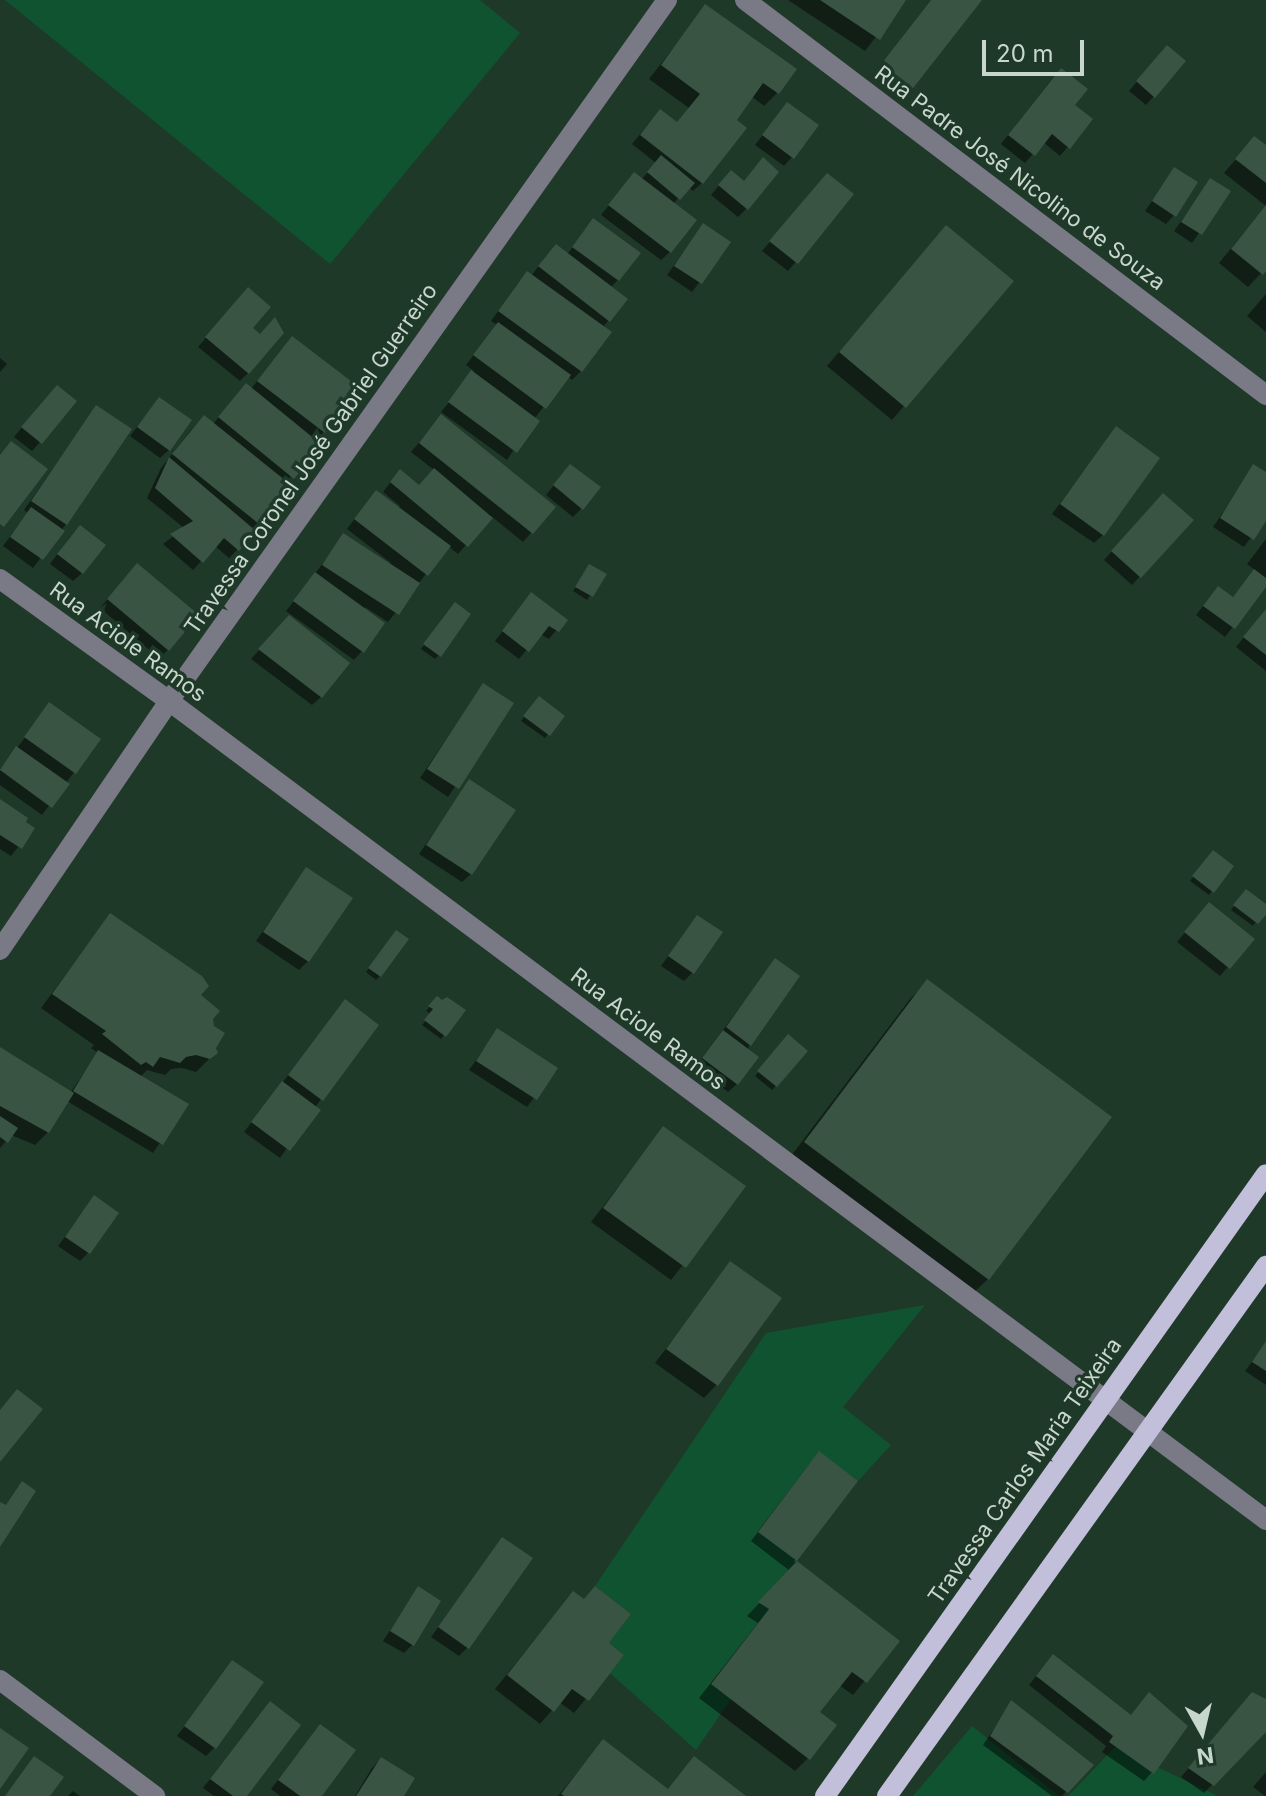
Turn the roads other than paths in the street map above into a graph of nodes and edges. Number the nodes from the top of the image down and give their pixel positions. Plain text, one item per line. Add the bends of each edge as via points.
1 (667, 0) edge
2 (745, 0) edge
3 (1266, 395) edge
4 (0, 579) edge
5 (169, 701) junction
6 (0, 950) edge
7 (1266, 1174) edge
8 (1266, 1266) edge
9 (1105, 1400) junction
10 (1149, 1431) junction
11 (1266, 1520) edge
12 (0, 1680) edge
13 (155, 1796) edge
14 (825, 1796) edge
15 (887, 1796) edge

1 - 5 street, Travessa Coronel José Gabriel Guerreiro
2 - 3 street, Rua Padre José Nicolino de Souza
4 - 5 street, Rua Aciole Ramos
5 - 6 street, Travessa Coronel José Gabriel Guerreiro
5 - 9 street, Rua Aciole Ramos
7 - 9 main road, Travessa Carlos Maria Teixeira
8 - 10 main road
9 - 10 street, Rua Aciole Ramos
9 - 14 main road, Travessa Carlos Maria Teixeira
10 - 11 street, Rua Aciole Ramos
10 - 15 main road
12 - 13 street

